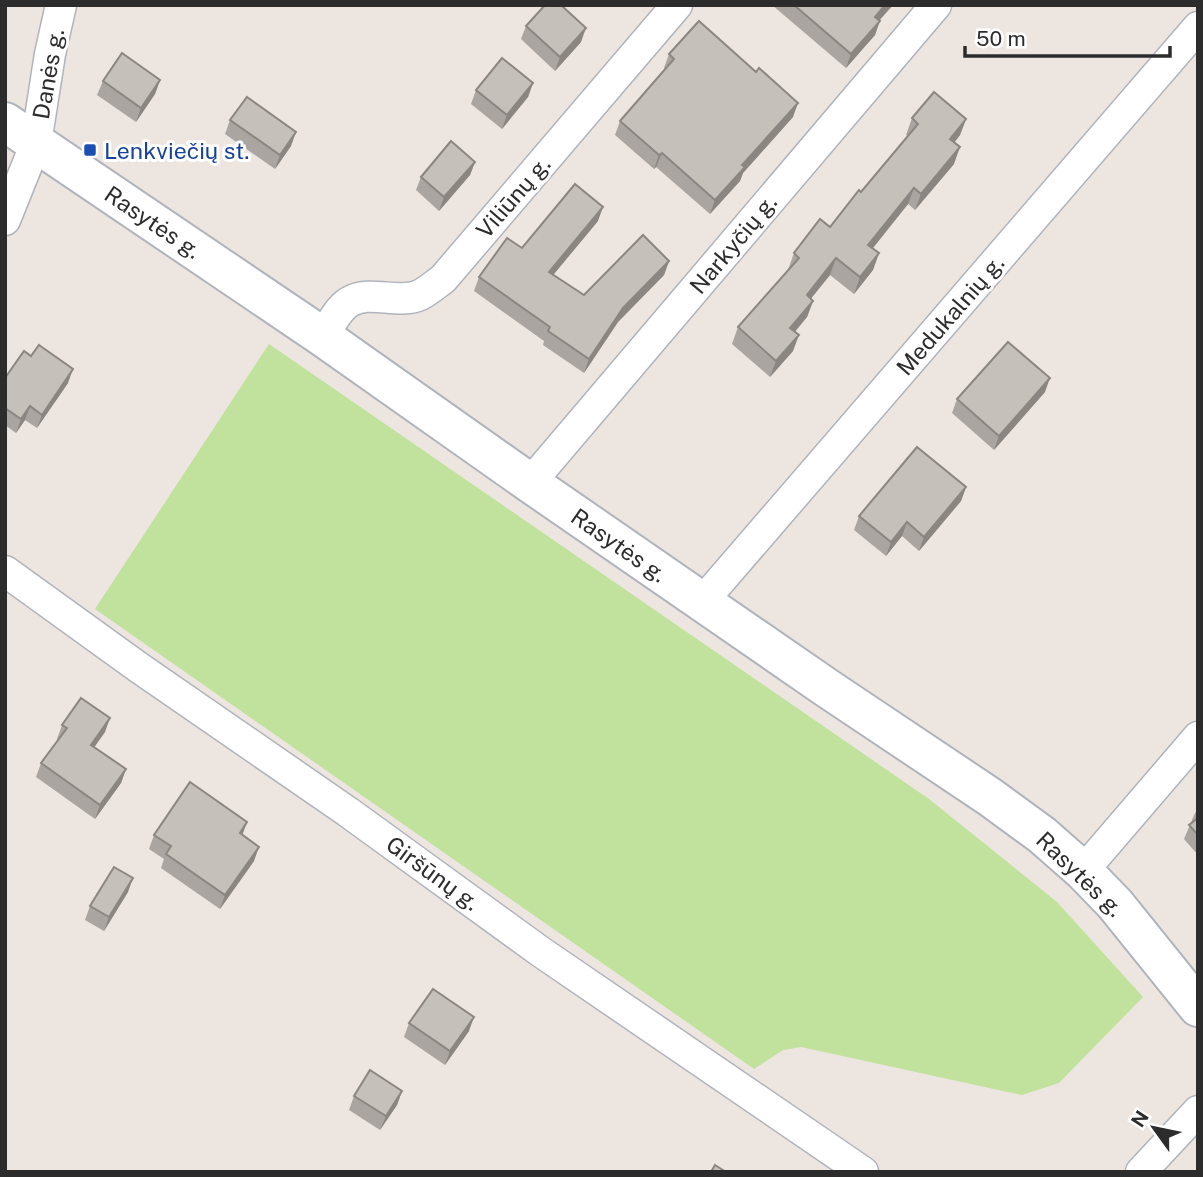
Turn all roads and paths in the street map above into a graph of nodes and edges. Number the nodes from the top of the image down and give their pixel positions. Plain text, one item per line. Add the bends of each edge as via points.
1 (61, 5) edge
2 (677, 5) edge
3 (936, 5) edge
4 (1198, 27) edge
5 (5, 122) edge
6 (36, 143) junction
7 (5, 220) edge
8 (323, 337) junction
9 (530, 483) junction
10 (5, 571) edge
11 (702, 602) junction
12 (1198, 737) edge
13 (1083, 871) junction
14 (1198, 1007) edge
15 (1198, 1111) edge
16 (863, 1172) edge
17 (1141, 1172) edge

1 - 6 street, Danės g.
2 - 8 street, Viliūnų g. via 443,279 420,295 352,300
3 - 9 street, Narkyčių g.
4 - 11 street, Medukalnių g.
5 - 6 main road, Rasytės g.
6 - 7 street, Danės g.
6 - 8 main road, Rasytės g.
8 - 9 main road, Rasytės g.
9 - 11 main road, Rasytės g.
10 - 16 street, Giršūnų g. via 541,951
11 - 13 main road, Rasytės g. via 990,797
12 - 13 street
13 - 14 main road, Rasytės g.
15 - 17 street

